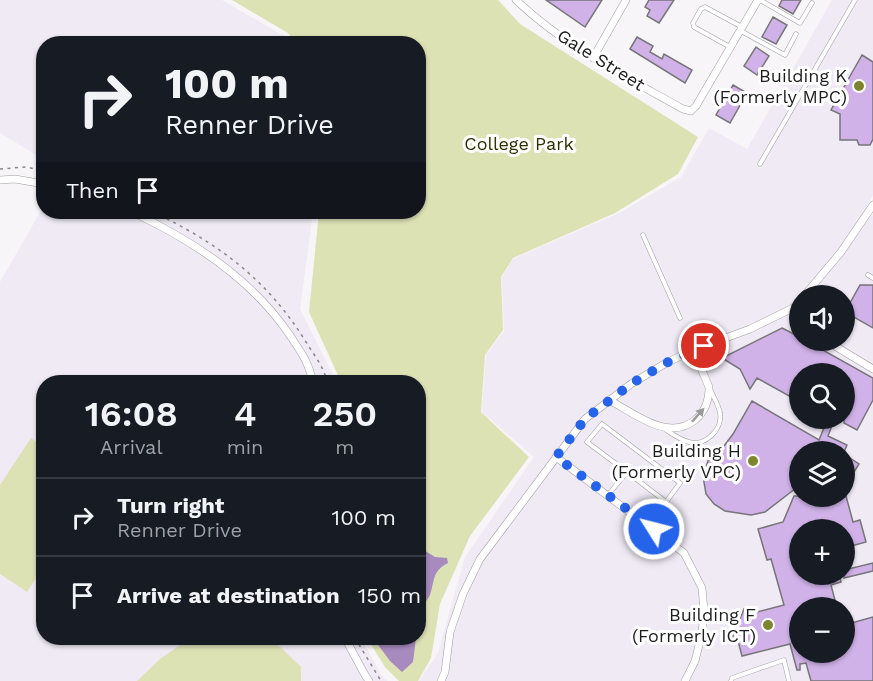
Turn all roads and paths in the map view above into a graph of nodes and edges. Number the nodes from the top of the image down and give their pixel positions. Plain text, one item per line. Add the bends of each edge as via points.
1 (516, 0) edge
2 (626, 0) edge
3 (759, 0) edge
4 (855, 0) edge
5 (812, 3) dead end
6 (741, 29) junction
7 (796, 34) dead end
8 (730, 48) junction
9 (593, 58) junction
10 (760, 164) dead end
11 (0, 169) edge
12 (36, 169) edge
13 (0, 180) edge
14 (36, 183) edge
15 (873, 204) edge
16 (147, 219) edge
17 (643, 235) dead end
18 (813, 285) edge
19 (789, 310) edge
20 (680, 318) dead end
21 (693, 350) junction
22 (843, 351) edge
23 (873, 369) edge
24 (311, 375) edge
25 (709, 387) junction
26 (609, 400) junction
27 (662, 428) junction
28 (556, 457) junction
29 (627, 472) junction
30 (608, 496) junction
31 (349, 645) edge
32 (359, 645) edge
33 (369, 681) edge
34 (381, 681) edge
35 (441, 681) edge
36 (685, 681) edge
37 (731, 681) edge
38 (789, 681) edge

1 - 9 street, Gale Street
2 - 9 street
3 - 5 lane via 800,23
3 - 6 street
4 - 10 lane
6 - 7 lane via 785,55
6 - 8 street
6 - 8 lane via 705,7 701,9 694,27
8 - 9 street, Gale Street via 691,111
11 - 12 path
13 - 14 street
15 - 18 street
16 - 24 street via 172,231 247,285 274,313 308,363
17 - 20 lane
19 - 21 street
21 - 25 street
21 - 26 street
22 - 23 street
27 -> 25 street via 682,427 694,421 706,406
25 - 27 lane via 720,412 720,422 712,435 689,442
26 - 27 street
26 - 28 street via 585,419
28 - 30 street
28 - 35 street via 480,559 450,632
29 - 29 lane via 666,502 680,483 602,424 587,442
29 - 30 lane
30 - 36 street via 684,553 702,588 702,633
31 - 33 street
32 - 34 path
37 - 38 lane via 784,660

